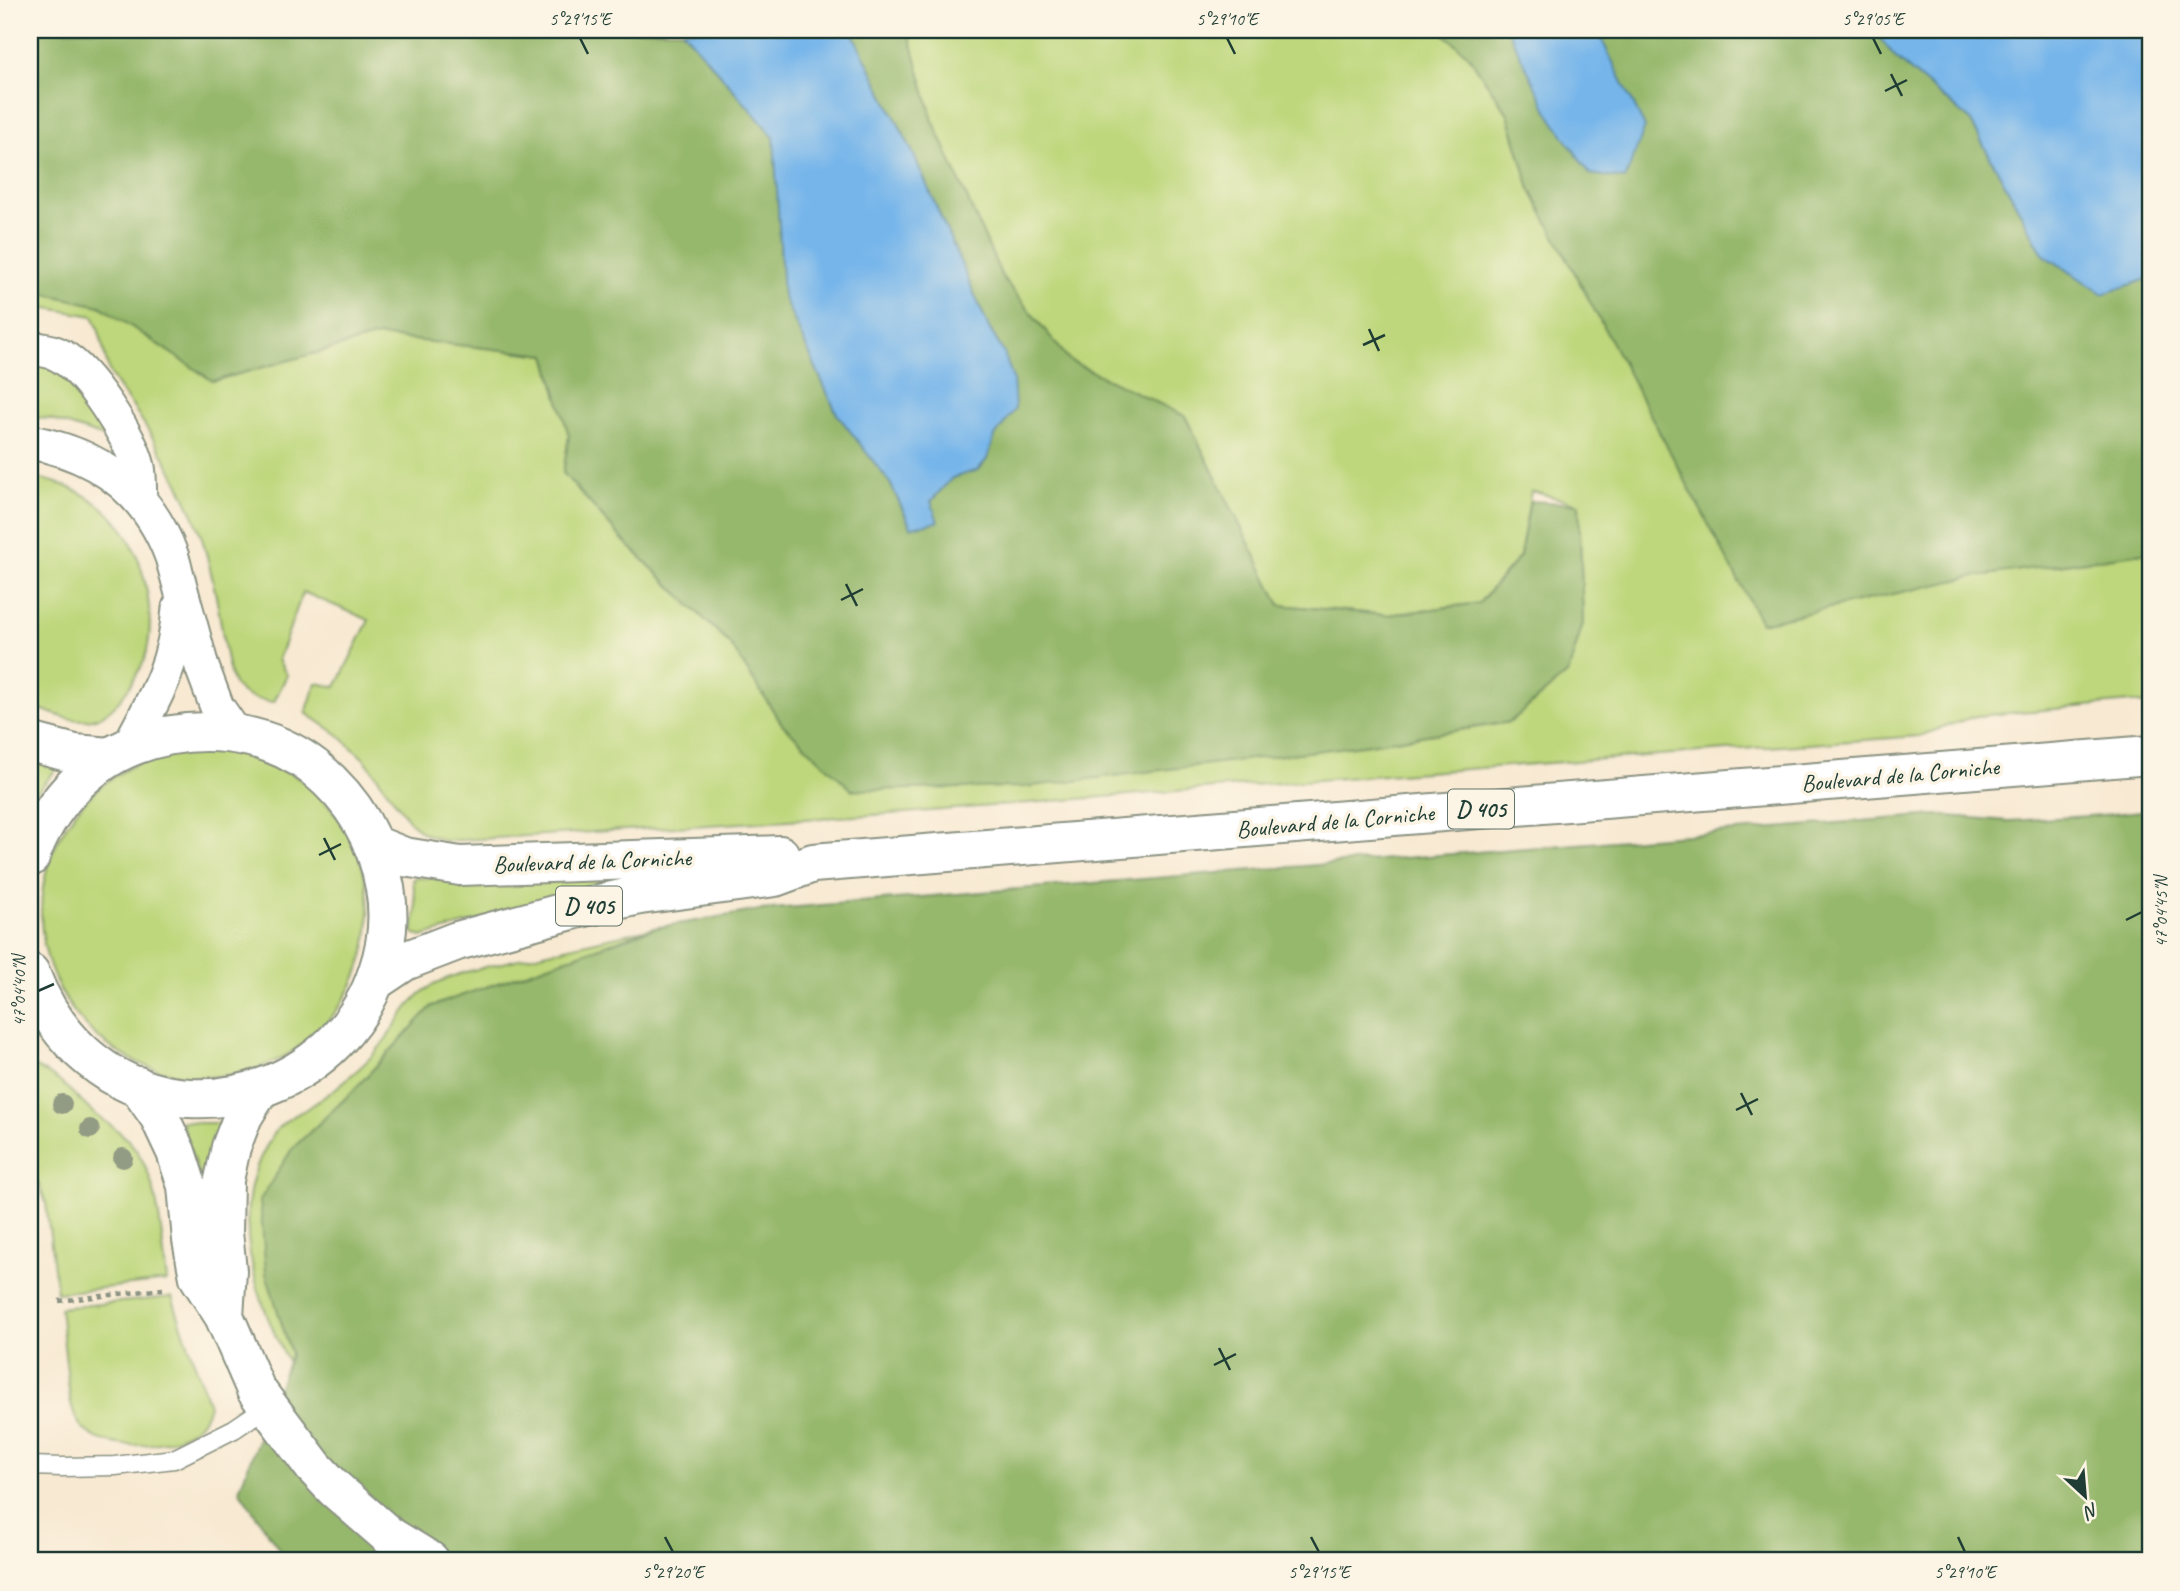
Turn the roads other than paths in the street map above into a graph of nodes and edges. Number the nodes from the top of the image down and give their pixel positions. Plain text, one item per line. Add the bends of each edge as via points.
1 (30, 349) edge
2 (30, 442) edge
3 (140, 499) junction
4 (181, 591) junction
5 (235, 733) junction
6 (30, 742) edge
7 (119, 752) junction
8 (2150, 755) edge
9 (374, 845) junction
10 (30, 854) edge
11 (813, 863) junction
12 (375, 981) junction
13 (32, 990) edge
14 (138, 1086) junction
15 (259, 1090) junction
16 (224, 1316) junction
17 (268, 1406) junction
18 (30, 1466) edge
19 (430, 1561) edge

1 - 3 street via 62,356 93,387 127,439 138,467
2 - 3 street via 98,466
3 - 4 street via 167,543
4 - 5 street via 217,707
4 - 7 street via 176,635 159,691
5 - 7 main road via 181,733
5 - 9 main road via 286,750 319,771 348,799
6 - 7 main road via 75,754
7 - 10 main road via 83,776 62,799
8 - 11 main road, Boulevard de la Corniche / D 405
9 - 11 main road, Boulevard de la Corniche / D 405 via 404,857 460,866 776,854
9 - 12 main road via 387,899 383,954
11 - 12 main road, Boulevard de la Corniche / D 405 via 775,877 640,895 457,941 405,961
12 - 15 main road via 352,1024 330,1049 296,1073
13 - 14 main road via 89,1058
14 - 15 main road via 210,1098
14 - 16 main road via 176,1152 187,1186 199,1277
15 - 16 main road via 230,1147 224,1180 228,1271
16 - 17 main road via 256,1390
17 - 18 lane via 174,1459 115,1466
17 - 19 main road via 314,1467 361,1514

